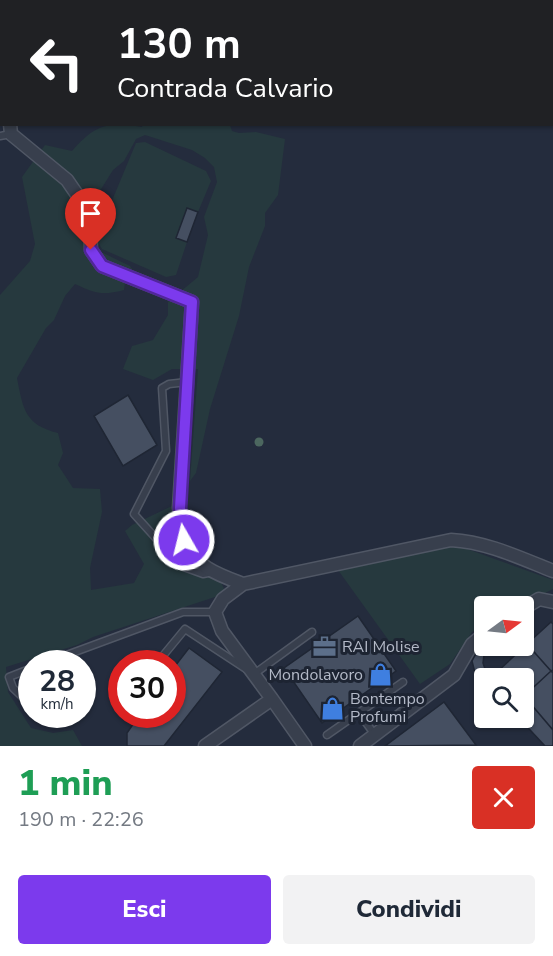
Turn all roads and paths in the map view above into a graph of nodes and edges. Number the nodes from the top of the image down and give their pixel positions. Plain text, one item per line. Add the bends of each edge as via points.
1 (7, 131) edge
2 (187, 382) junction
3 (553, 571) edge
4 (213, 572) junction
5 (243, 584) junction
6 (534, 602) edge
7 (553, 602) edge
8 (215, 612) junction
9 (312, 632) dead end
10 (474, 642) edge
11 (80, 650) edge
12 (168, 650) edge
13 (18, 673) edge
14 (254, 675) junction
15 (403, 682) dead end
16 (18, 693) edge
17 (272, 699) junction
18 (359, 713) junction
19 (327, 735) dead end
20 (375, 735) junction
21 (205, 746) edge
22 (305, 746) edge
23 (360, 746) edge

1 - 2 street via 67,180 90,227 91,250 102,266 192,302
2 - 4 street via 180,508 184,540 199,563
2 - 4 lane via 162,388 166,451 134,514 181,566 203,574
3 - 5 street via 470,541 451,540
4 - 5 street
5 - 8 street via 223,599
6 - 7 street
8 - 11 lane via 183,612
8 - 14 street via 222,632
9 - 14 lane
10 - 20 street via 454,675
12 - 14 lane via 185,629
13 - 16 lane via 9,677
14 - 17 street
15 - 18 lane
17 - 21 street
17 - 22 street
18 - 19 lane
18 - 20 lane
20 - 23 street

